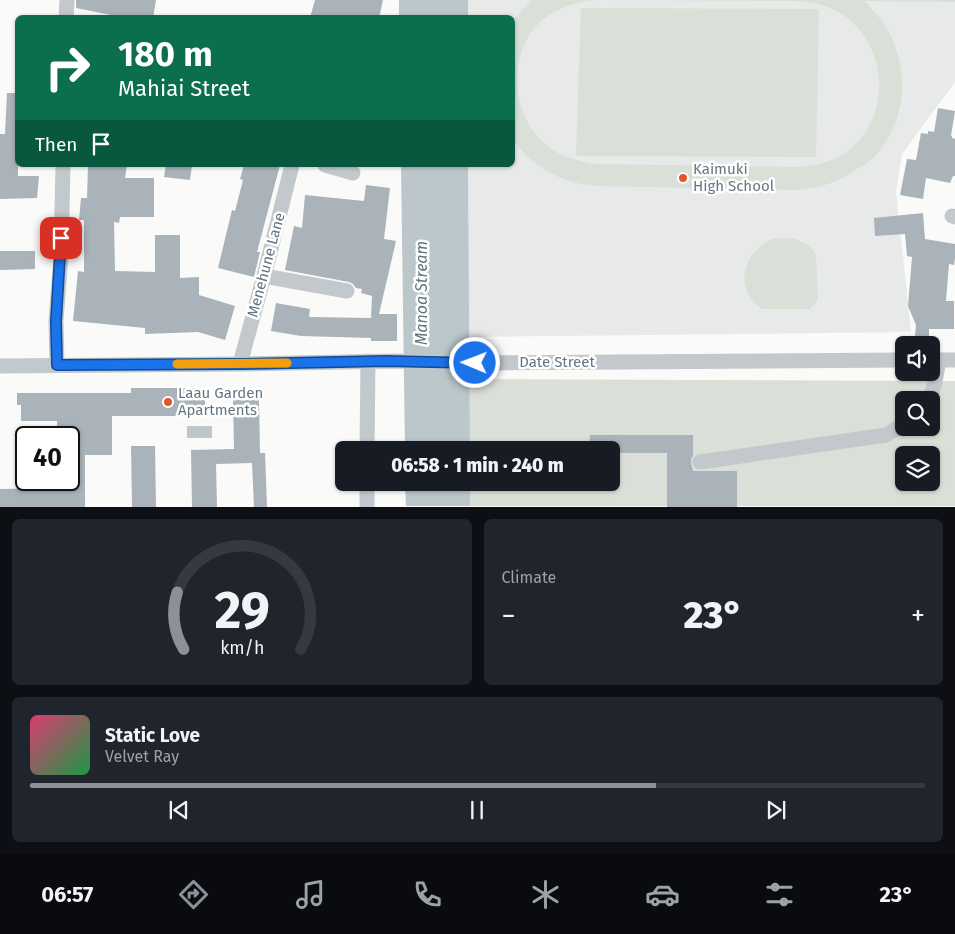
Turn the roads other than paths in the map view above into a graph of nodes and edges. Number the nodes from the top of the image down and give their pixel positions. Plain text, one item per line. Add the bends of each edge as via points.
1 (66, 0) edge
2 (66, 15) edge
3 (63, 167) edge
4 (291, 167) edge
5 (332, 167) edge
6 (353, 173) dead end
7 (264, 276) junction
8 (347, 291) dead end
9 (895, 360) edge
10 (940, 360) edge
11 (955, 360) edge
12 (368, 362) junction
13 (240, 364) junction
14 (57, 365) junction
15 (0, 366) edge
16 (895, 430) edge
17 (367, 441) edge
18 (700, 462) dead end
19 (367, 491) edge
20 (366, 506) edge

1 - 2 street
3 - 14 street
4 - 7 street, Menehune Lane
5 - 6 street
7 - 8 street
7 - 13 street, Menehune Lane
9 - 12 street, Date Street
10 - 11 street
12 - 13 street, Date Street
12 - 17 street
13 - 14 street, Date Street
14 - 15 street, Date Street
16 - 18 street via 886,435
19 - 20 street

